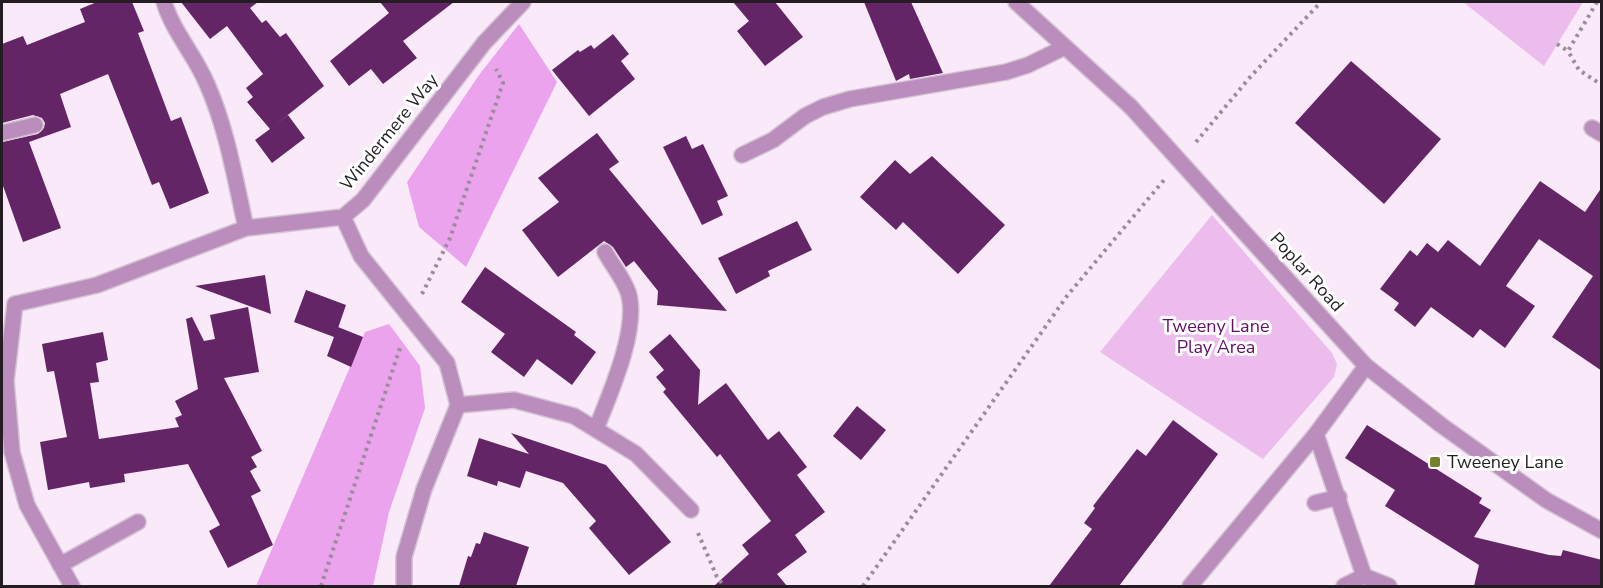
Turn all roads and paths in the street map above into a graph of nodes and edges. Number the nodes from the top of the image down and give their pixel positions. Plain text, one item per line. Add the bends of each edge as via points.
1 (164, 2) edge
2 (523, 2) edge
3 (1016, 2) edge
4 (1597, 2) edge
5 (1557, 44) dead end
6 (1065, 47) junction
7 (1569, 51) junction
8 (1602, 85) edge
9 (34, 124) dead end
10 (2, 133) edge
11 (742, 155) dead end
12 (343, 217) junction
13 (246, 228) junction
14 (604, 252) dead end
15 (1067, 296) dead end
16 (8, 301) edge
17 (1366, 366) junction
18 (458, 405) junction
19 (596, 429) junction
20 (1316, 434) junction
21 (1339, 497) junction
22 (1315, 503) dead end
23 (691, 510) joint
24 (138, 522) dead end
25 (1602, 531) edge
26 (60, 565) junction
27 (1364, 576) junction
28 (72, 586) edge
29 (404, 586) edge
30 (724, 586) edge
31 (864, 586) edge
32 (1190, 586) edge
33 (1344, 586) edge
34 (1389, 586) edge

1 - 13 street via 169,18 206,80 219,114
2 - 12 street, Windermere Way via 484,43 363,200
3 - 6 street, Poplar Road
4 - 7 path
5 - 7 path
6 - 11 street via 1006,72 823,107
6 - 17 street, Poplar Road, bridge via 1131,107
7 - 8 path via 1579,70
9 - 10 street
12 - 13 street, Windermere Way
12 - 18 street via 361,256 447,363
13 - 16 street, Windermere Way via 97,285
14 - 19 street via 628,293 630,313 624,354
15 - 31 path
16 - 26 street via 6,381 12,452 27,505
17 - 20 street
17 - 25 street, Poplar Road via 1546,500
18 - 19 street via 514,400 574,416
18 - 29 street via 424,489 404,557
19 - 23 street via 636,454
20 - 21 street
20 - 32 street
21 - 22 street
21 - 27 street
23 - 30 path via 702,546
24 - 26 street
26 - 28 street
27 - 33 street
27 - 34 street

